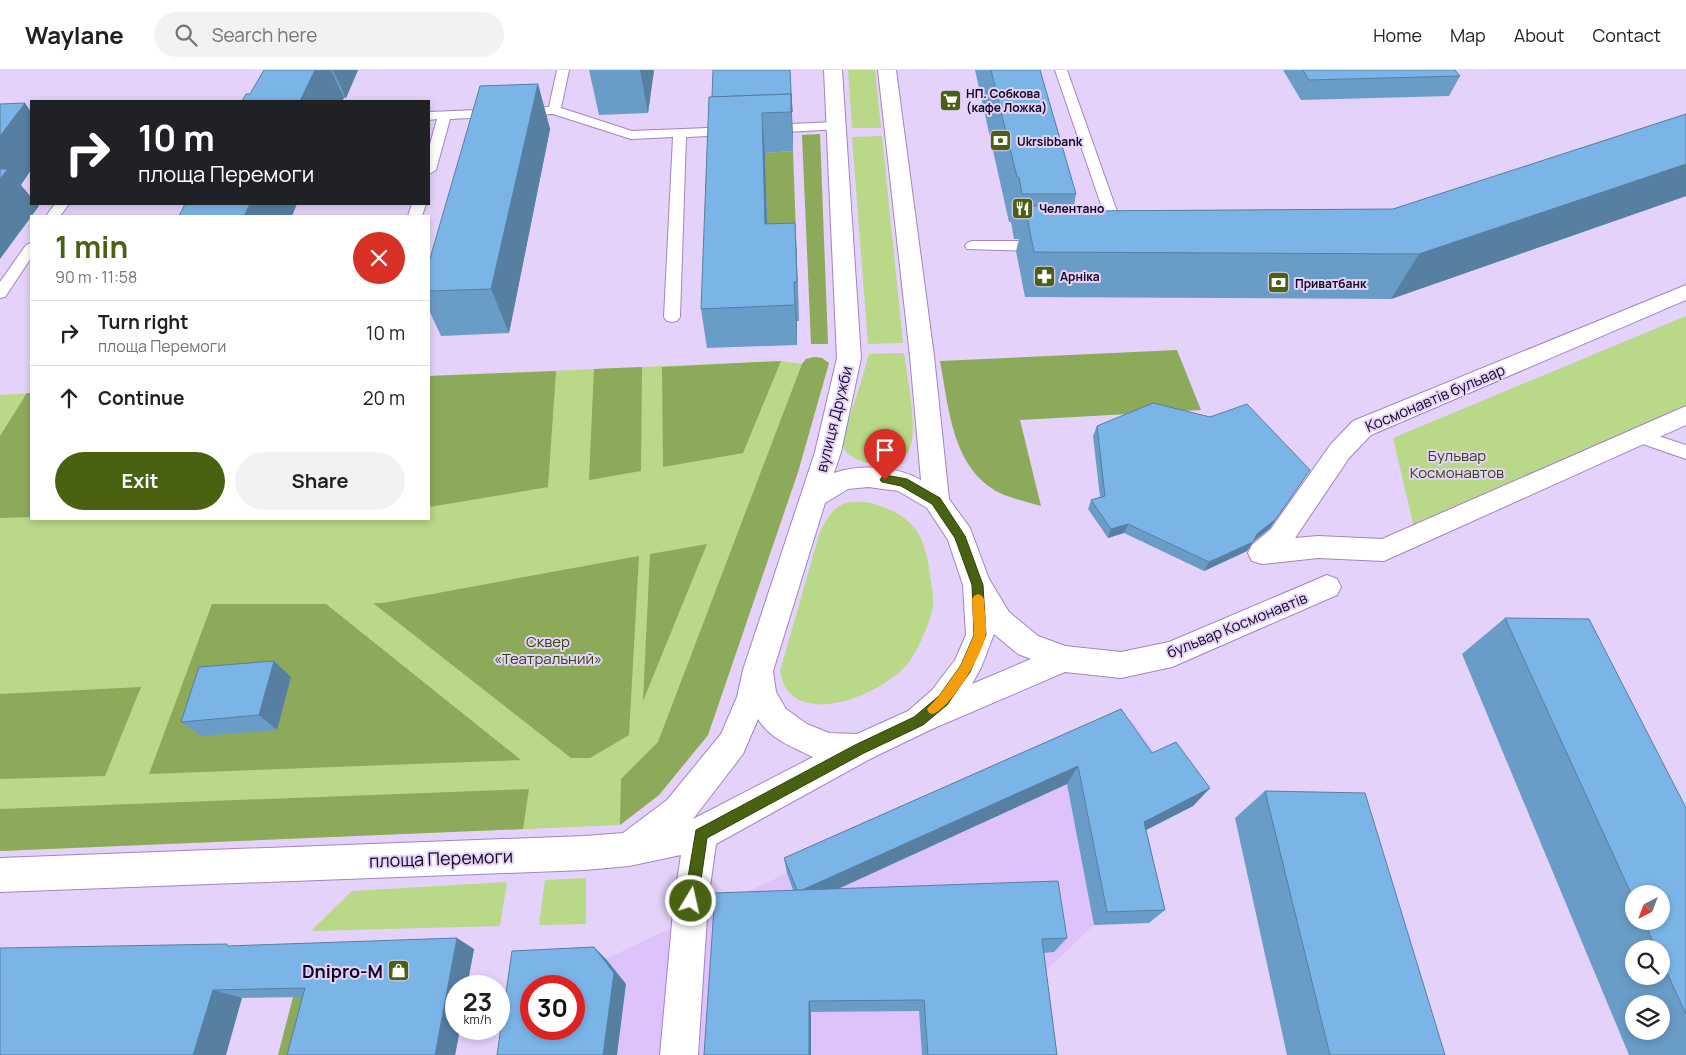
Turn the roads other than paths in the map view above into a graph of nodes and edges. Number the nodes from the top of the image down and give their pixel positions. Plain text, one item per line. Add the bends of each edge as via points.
1 (563, 70) edge
2 (833, 70) edge
3 (887, 70) edge
4 (1061, 70) edge
5 (554, 110) junction
6 (445, 115) junction
7 (430, 116) edge
8 (836, 126) junction
9 (680, 133) junction
10 (430, 167) edge
11 (1113, 245) edge
12 (972, 246) dead end
13 (1057, 246) edge
14 (30, 249) edge
15 (1686, 292) edge
16 (0, 293) edge
17 (672, 318) dead end
18 (1686, 415) edge
19 (1640, 436) junction
20 (1686, 452) edge
21 (814, 497) junction
22 (936, 501) junction
23 (978, 585) junction
24 (1327, 588) dead end
25 (1064, 659) junction
26 (758, 670) junction
27 (919, 721) junction
28 (859, 749) junction
29 (701, 834) junction
30 (629, 849) junction
31 (0, 876) edge
32 (678, 1055) edge

1 - 5 lane
2 - 8 street, вулиця Дружби
3 - 22 street
4 - 11 lane via 1122,245
5 - 6 lane
5 - 9 lane via 631,135
6 - 7 lane
6 - 10 lane
8 - 9 lane
8 - 21 street, вулиця Дружби via 849,358 828,452
9 - 17 lane
12 - 13 lane
14 - 16 lane
15 - 19 street, Космонавтів бульвар via 1362,428 1340,451 1281,537 1262,553 1318,547 1384,550
18 - 19 street, Космонавтів бульвар
19 - 20 lane
21 - 22 street via 843,480 868,476 903,482
21 - 26 street, вулиця Дружби
22 - 23 street via 960,536
23 - 25 street via 999,620 1028,644
23 - 27 street via 980,635 966,668 943,700
24 - 25 street, бульвар Космонавтів via 1172,654 1121,665
25 - 27 street, бульвар Космонавтів
26 - 28 street via 761,695 775,719 796,734 828,748
26 - 30 street, вулиця Дружби via 752,697 732,744 679,811
27 - 28 street, площа Перемоги
28 - 29 street, площа Перемоги
29 - 30 street, площа Перемоги
29 - 32 street via 691,901
30 - 31 street, площа Перемоги

